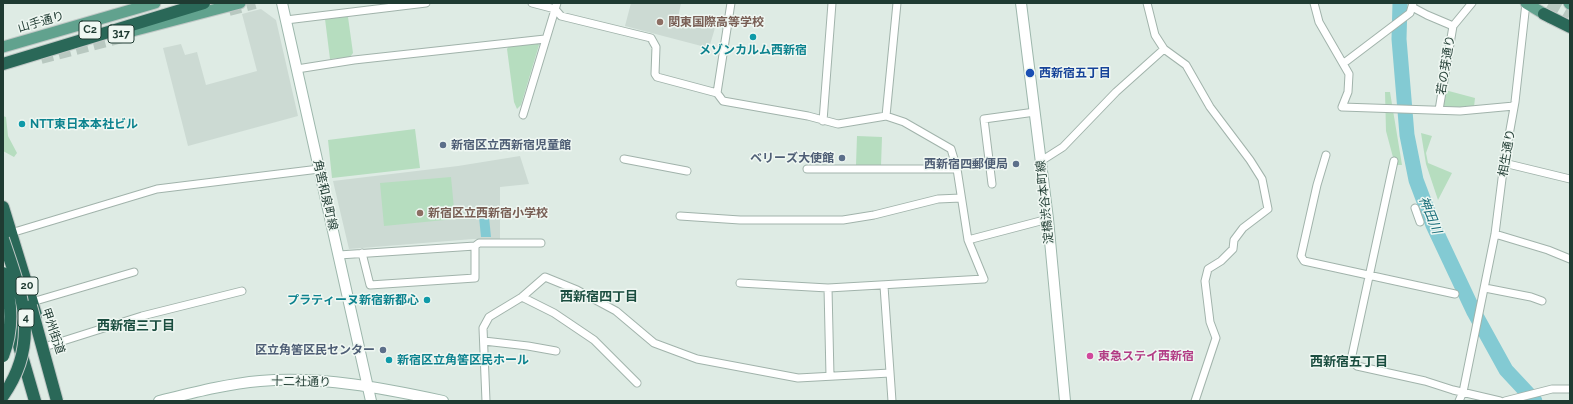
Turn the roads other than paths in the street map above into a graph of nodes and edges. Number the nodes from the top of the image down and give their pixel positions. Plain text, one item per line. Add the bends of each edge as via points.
1 (155, 3) edge
2 (180, 3) edge
3 (204, 3) edge
4 (240, 3) tunnel mouth
5 (282, 3) edge
6 (426, 3) edge
7 (532, 3) edge
8 (731, 3) edge
9 (832, 3) edge
10 (896, 3) edge
11 (1021, 3) edge
12 (1147, 3) edge
13 (1314, 3) edge
14 (1472, 3) edge
15 (1526, 3) edge
16 (556, 6) edge
17 (1411, 8) edge
18 (1544, 14) joint
19 (286, 20) junction
20 (1452, 26) junction
21 (1570, 29) edge
22 (545, 39) junction
23 (3, 47) edge
24 (1164, 49) junction
25 (3, 58) edge
26 (1344, 63) junction
27 (3, 65) edge
28 (297, 68) junction
29 (717, 92) junction
30 (1514, 106) junction
31 (1439, 110) junction
32 (1035, 112) junction
33 (523, 115) dead end
34 (886, 116) junction
35 (823, 121) junction
36 (1326, 155) dead end
37 (624, 159) dead end
38 (1394, 161) dead end
39 (1041, 162) junction
40 (1504, 163) junction
41 (320, 169) junction
42 (957, 169) junction
43 (807, 170) dead end
44 (687, 171) dead end
45 (1570, 179) edge
46 (992, 184) dead end
47 (961, 198) junction
48 (3, 207) edge
49 (1415, 208) dead end
50 (680, 216) dead end
51 (1048, 219) junction
52 (3, 220) edge
53 (1420, 222) dead end
54 (6, 232) edge
55 (1496, 232) junction
56 (968, 240) junction
57 (541, 243) dead end
58 (475, 246) junction
59 (362, 253) junction
60 (339, 256) junction
61 (1570, 259) edge
62 (134, 272) dead end
63 (3, 273) edge
64 (1369, 276) junction
65 (740, 283) dead end
66 (884, 286) junction
67 (828, 288) junction
68 (1485, 288) junction
69 (3, 290) edge
70 (242, 291) dead end
71 (1455, 294) dead end
72 (522, 297) junction
73 (1542, 301) dead end
74 (3, 302) edge
75 (32, 302) junction
76 (484, 341) junction
77 (44, 347) junction
78 (556, 351) dead end
79 (3, 356) edge
80 (24, 363) junction
81 (50, 365) junction
82 (890, 373) junction
83 (830, 376) junction
84 (636, 383) dead end
85 (368, 386) junction
86 (1570, 389) edge
87 (1463, 392) junction
88 (3, 396) edge
89 (35, 401) edge
90 (57, 401) edge
91 (61, 401) edge
92 (159, 401) edge
93 (371, 401) edge
94 (443, 401) edge
95 (486, 401) edge
96 (892, 401) edge
97 (1065, 401) edge
98 (1195, 401) edge
99 (1459, 401) edge
100 (1500, 401) edge
101 (1505, 401) edge

1 - 23 main road, 山手通り / 317
2 - 25 highway, C2
3 - 27 highway, C2
4 - 27 main road, 317
5 - 19 main road, 角筈和泉町線
6 - 19 street
7 - 16 street
8 - 29 street
9 - 35 street
10 - 34 street
11 - 32 main road, 淀橋渋谷本町線
12 - 24 street via 1155,35
13 - 26 street via 1319,22
14 - 20 street, 若の芽通り
15 - 18 main road
15 - 30 street, 相生通り
16 - 22 street
16 - 29 street via 561,16 651,38 656,47 657,77
17 - 20 street
17 - 26 street
18 - 21 highway
19 - 28 main road, 角筈和泉町線
20 - 31 street, 若の芽通り
22 - 28 street
22 - 33 street
24 - 39 street via 1116,92 1063,147
24 - 98 street via 1186,66 1203,95 1250,160 1262,179 1268,209 1243,228 1234,240 1232,249 1221,261 1208,268 1205,281 1210,322 1216,338
26 - 31 street via 1350,84 1342,107
28 - 41 main road, 角筈和泉町線
29 - 35 street via 723,101
30 - 31 street via 1460,111
30 - 40 street, 相生通り
32 - 39 main road, 淀橋渋谷本町線
32 - 46 street via 984,119
34 - 35 street via 838,124
34 - 42 street via 904,122 951,149
36 - 64 street via 1301,256 1304,261
37 - 44 street
38 - 64 street
39 - 51 main road, 淀橋渋谷本町線
40 - 45 street
40 - 55 street, 相生通り
41 - 54 street via 157,190
41 - 60 main road, 角筈和泉町線
42 - 43 street
42 - 47 street
47 - 50 street via 938,199 843,220 740,220
47 - 56 street
48 - 54 highway, 20
49 - 53 street
51 - 56 street
51 - 97 main road, 淀橋渋谷本町線
52 - 90 highway, bridge via 29,299
54 - 75 highway, 20
54 - 81 highway, 甲州街道 / 20
54 - 88 highway, 4, bridge via 26,323 21,361
55 - 61 street
55 - 68 street, 相生通り
56 - 66 street via 984,279
57 - 58 street via 479,243
58 - 59 street
58 - 59 street via 475,278 370,285
59 - 60 street
60 - 85 main road, 角筈和泉町線
62 - 75 street
63 - 79 highway, 4, bridge via 9,294 11,319
64 - 71 street
64 - 87 street via 1351,360 1357,366
65 - 67 street
66 - 67 street
66 - 82 street
67 - 83 street
68 - 73 street
68 - 87 street, 相生通り
69 - 80 highway, 20
70 - 77 street via 142,316
72 - 76 street via 489,317 483,328
72 - 83 street via 545,277 577,290 616,312 654,343 697,359 798,378
72 - 84 street via 554,313 594,340
74 - 80 highway, 20
75 - 77 highway, 20
76 - 78 street
76 - 95 street
77 - 81 highway, 20
80 - 89 highway, 20
81 - 91 highway, 甲州街道 / 20
82 - 83 street
82 - 96 street
85 - 92 main road, 十二社通り via 328,381 259,381
85 - 93 main road, 角筈和泉町線
85 - 94 main road, 十二社通り
86 - 101 street via 1552,389
87 - 99 street
87 - 100 street

